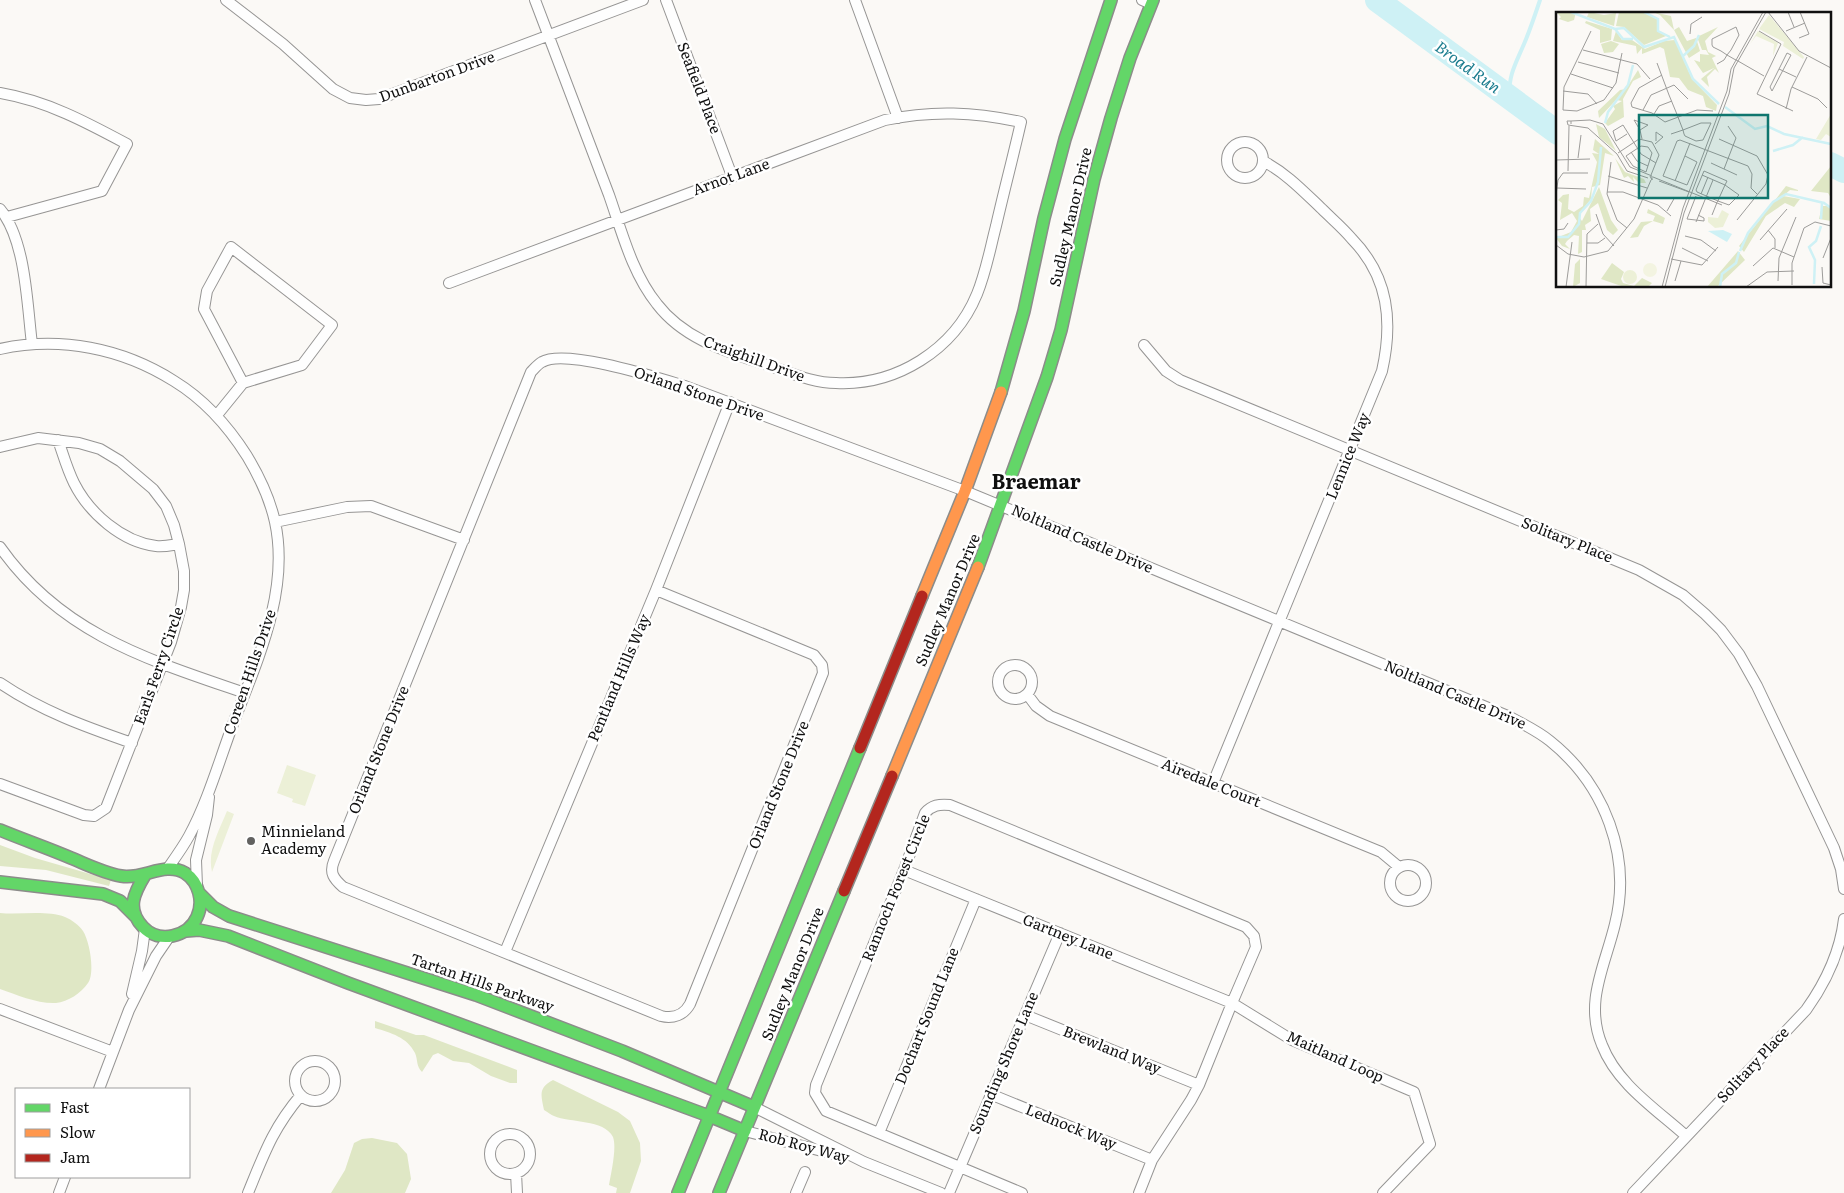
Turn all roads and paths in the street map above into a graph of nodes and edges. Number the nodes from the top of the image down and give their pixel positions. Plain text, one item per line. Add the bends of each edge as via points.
1 (226, 0) edge
2 (535, 0) edge
3 (643, 0) edge
4 (666, 0) edge
5 (855, 0) edge
6 (1111, 0) edge
7 (1149, 1) edge
8 (549, 36) junction
9 (0, 93) edge
10 (898, 118) junction
11 (1021, 122) joint
12 (1263, 161) dead end
13 (732, 176) junction
14 (3, 213) edge
15 (617, 219) junction
16 (449, 283) dead end
17 (32, 344) junction
18 (1144, 345) dead end
19 (0, 350) edge
20 (243, 383) junction
21 (730, 402) junction
22 (217, 415) junction
23 (58, 440) junction
24 (0, 448) edge
25 (1350, 450) junction
26 (965, 490) junction
27 (1002, 506) junction
28 (275, 522) junction
29 (464, 540) junction
30 (179, 544) junction
31 (0, 547) edge
32 (656, 590) junction
33 (1280, 621) junction
34 (162, 664) junction
35 (0, 683) edge
36 (245, 693) junction
37 (1028, 694) dead end
38 (132, 743) junction
39 (1213, 783) junction
40 (0, 784) edge
41 (210, 789) junction
42 (0, 830) edge
43 (1399, 867) dead end
44 (168, 868) junction
45 (904, 870) junction
46 (145, 875) junction
47 (0, 882) edge
48 (1844, 889) edge
49 (199, 891) junction
50 (976, 899) junction
51 (136, 919) junction
52 (1844, 919) edge
53 (145, 929) junction
54 (186, 931) junction
55 (1060, 933) junction
56 (169, 936) junction
57 (505, 952) junction
58 (1232, 1003) junction
59 (0, 1010) edge
60 (129, 1010) junction
61 (1025, 1015) junction
62 (113, 1052) junction
63 (1199, 1085) junction
64 (99, 1088) edge
65 (719, 1092) junction
66 (990, 1094) junction
67 (301, 1095) dead end
68 (754, 1108) junction
69 (709, 1116) junction
70 (745, 1131) junction
71 (879, 1133) junction
72 (1686, 1136) junction
73 (1152, 1160) junction
74 (864, 1162) junction
75 (959, 1167) junction
76 (805, 1172) dead end
77 (516, 1173) dead end
78 (65, 1178) edge
79 (59, 1193) edge
80 (248, 1193) edge
81 (517, 1193) edge
82 (678, 1193) edge
83 (719, 1193) edge
84 (796, 1193) edge
85 (941, 1193) edge
86 (949, 1193) edge
87 (1022, 1193) edge
88 (1139, 1193) edge
89 (1383, 1193) edge
90 (1633, 1193) edge

1 - 8 street, Dunbarton Drive via 334,89 350,98 366,100 379,99
2 - 8 street, Craighill Drive
3 - 8 street, Dunbarton Drive
4 - 13 street, Seafield Place
5 - 10 street
6 - 26 main road, Sudley Manor Drive via 1065,139 1000,397
7 - 27 main road, Sudley Manor Drive via 1094,179 1061,330
8 - 15 street, Craighill Drive
9 - 14 street via 74,116 126,144 102,191
10 - 11 street, Arnot Lane via 952,112
10 - 13 street, Arnot Lane
11 - 15 street, Craighill Drive via 985,270 970,307 947,340 934,352 896,374 875,380 834,383 810,380 716,347 676,325 645,288
12 - 25 street, Lennice Way via 1285,174 1353,239 1377,274 1384,294 1389,328 1387,350 1382,371
13 - 15 street, Arnot Lane
14 - 17 street via 20,252
15 - 16 street, Arnot Lane
17 - 19 street, Coreen Hills Drive
17 - 22 street, Coreen Hills Drive via 98,348 153,368 188,389
18 - 25 street, Solitary Place via 1166,370 1180,380
20 - 20 street via 302,365 332,325 231,248 208,291 204,309
20 - 22 street
21 - 26 street, Orland Stone Drive
21 - 29 street, Orland Stone Drive via 638,372 563,358 543,361 532,372
21 - 32 street, Pentland Hills Way
22 - 28 street, Coreen Hills Drive via 234,434 251,463
23 - 24 street, Earls Ferry Circle via 38,438
23 - 30 street, Earls Ferry Circle via 100,449 136,474 166,506
23 - 30 street via 74,483 97,514 142,543 158,546
25 - 33 street, Lennice Way
25 - 48 street, Solitary Place via 1639,570 1683,595 1705,614 1739,654 1757,686 1834,848
26 - 27 street, Noltland Castle Drive
26 - 65 main road, Sudley Manor Drive
27 - 33 street, Noltland Castle Drive
27 - 68 main road, Sudley Manor Drive
28 - 29 street via 348,507 371,506
28 - 36 street, Coreen Hills Drive via 278,548 272,611
29 - 57 street, Orland Stone Drive via 331,868 332,875 343,886
30 - 34 street, Earls Ferry Circle via 184,590
31 - 34 street via 40,594 62,612 110,641
32 - 57 street, Pentland Hills Way
32 - 57 street, Orland Stone Drive via 814,655 822,665 823,673 690,1004 686,1011 668,1018
33 - 39 street, Lennice Way
33 - 72 street, Noltland Castle Drive via 1530,727 1550,741 1582,773 1596,792 1613,831 1620,873 1616,922 1596,990 1595,1013 1602,1046 1626,1082
34 - 36 street
34 - 38 street, Earls Ferry Circle
35 - 38 street via 53,714
36 - 41 street, Coreen Hills Drive
37 - 39 street, Airedale Court via 1036,706 1050,716
38 - 40 street, Earls Ferry Circle via 109,803 103,812 94,816
39 - 43 street, Airedale Court via 1380,852
41 - 44 street, Coreen Hills Drive via 189,835
41 - 49 street, Coreen Hills Drive via 208,815 196,860
42 - 46 main road via 100,871 130,877
44 - 46 main road
44 - 49 main road, Tartan Hills Parkway via 185,873
45 - 50 street, Gartney Lane
45 - 58 street, Rannoch Forest Circle via 925,813 931,806 950,804 1246,926 1254,936 1256,948
45 - 71 street, Rannoch Forest Circle via 816,1084 815,1094 826,1111
46 - 51 main road via 133,893
47 - 51 main road via 103,894 120,901
49 - 54 main road via 199,913
49 - 65 main road, Tartan Hills Parkway via 213,907 229,916 476,995
50 - 55 street, Gartney Lane
50 - 71 street, Dochart Sound Lane
51 - 53 main road
52 - 72 street, Solitary Place via 1837,953 1817,995
53 - 56 main road
53 - 60 street
54 - 56 main road
54 - 69 main road via 199,930 228,936
55 - 58 street, Gartney Lane
55 - 61 street, Sounding Shore Lane
56 - 60 street
58 - 63 street
58 - 89 street, Maitland Loop via 1292,1040 1414,1092 1430,1144
59 - 62 street
60 - 62 street
61 - 63 street, Brewland Way
61 - 66 street, Sounding Shore Lane
62 - 64 street
63 - 73 street
65 - 68 main road, Tartan Hills Parkway
65 - 69 main road, Sudley Manor Drive
66 - 73 street, Lednock Way
66 - 75 street, Sounding Shore Lane
67 - 80 street via 269,1140
68 - 70 main road, Sudley Manor Drive
68 - 74 street, Rob Roy Way
69 - 70 main road
69 - 82 main road, Sudley Manor Drive
70 - 74 street, Rob Roy Way
70 - 83 main road, Sudley Manor Drive
71 - 75 street, Rannoch Forest Circle
72 - 90 street, Solitary Place
73 - 88 street
74 - 85 street, Rob Roy Way
75 - 86 street, Sounding Shore Lane
75 - 87 street, Rannoch Forest Circle
76 - 84 street
77 - 81 street
78 - 79 street

